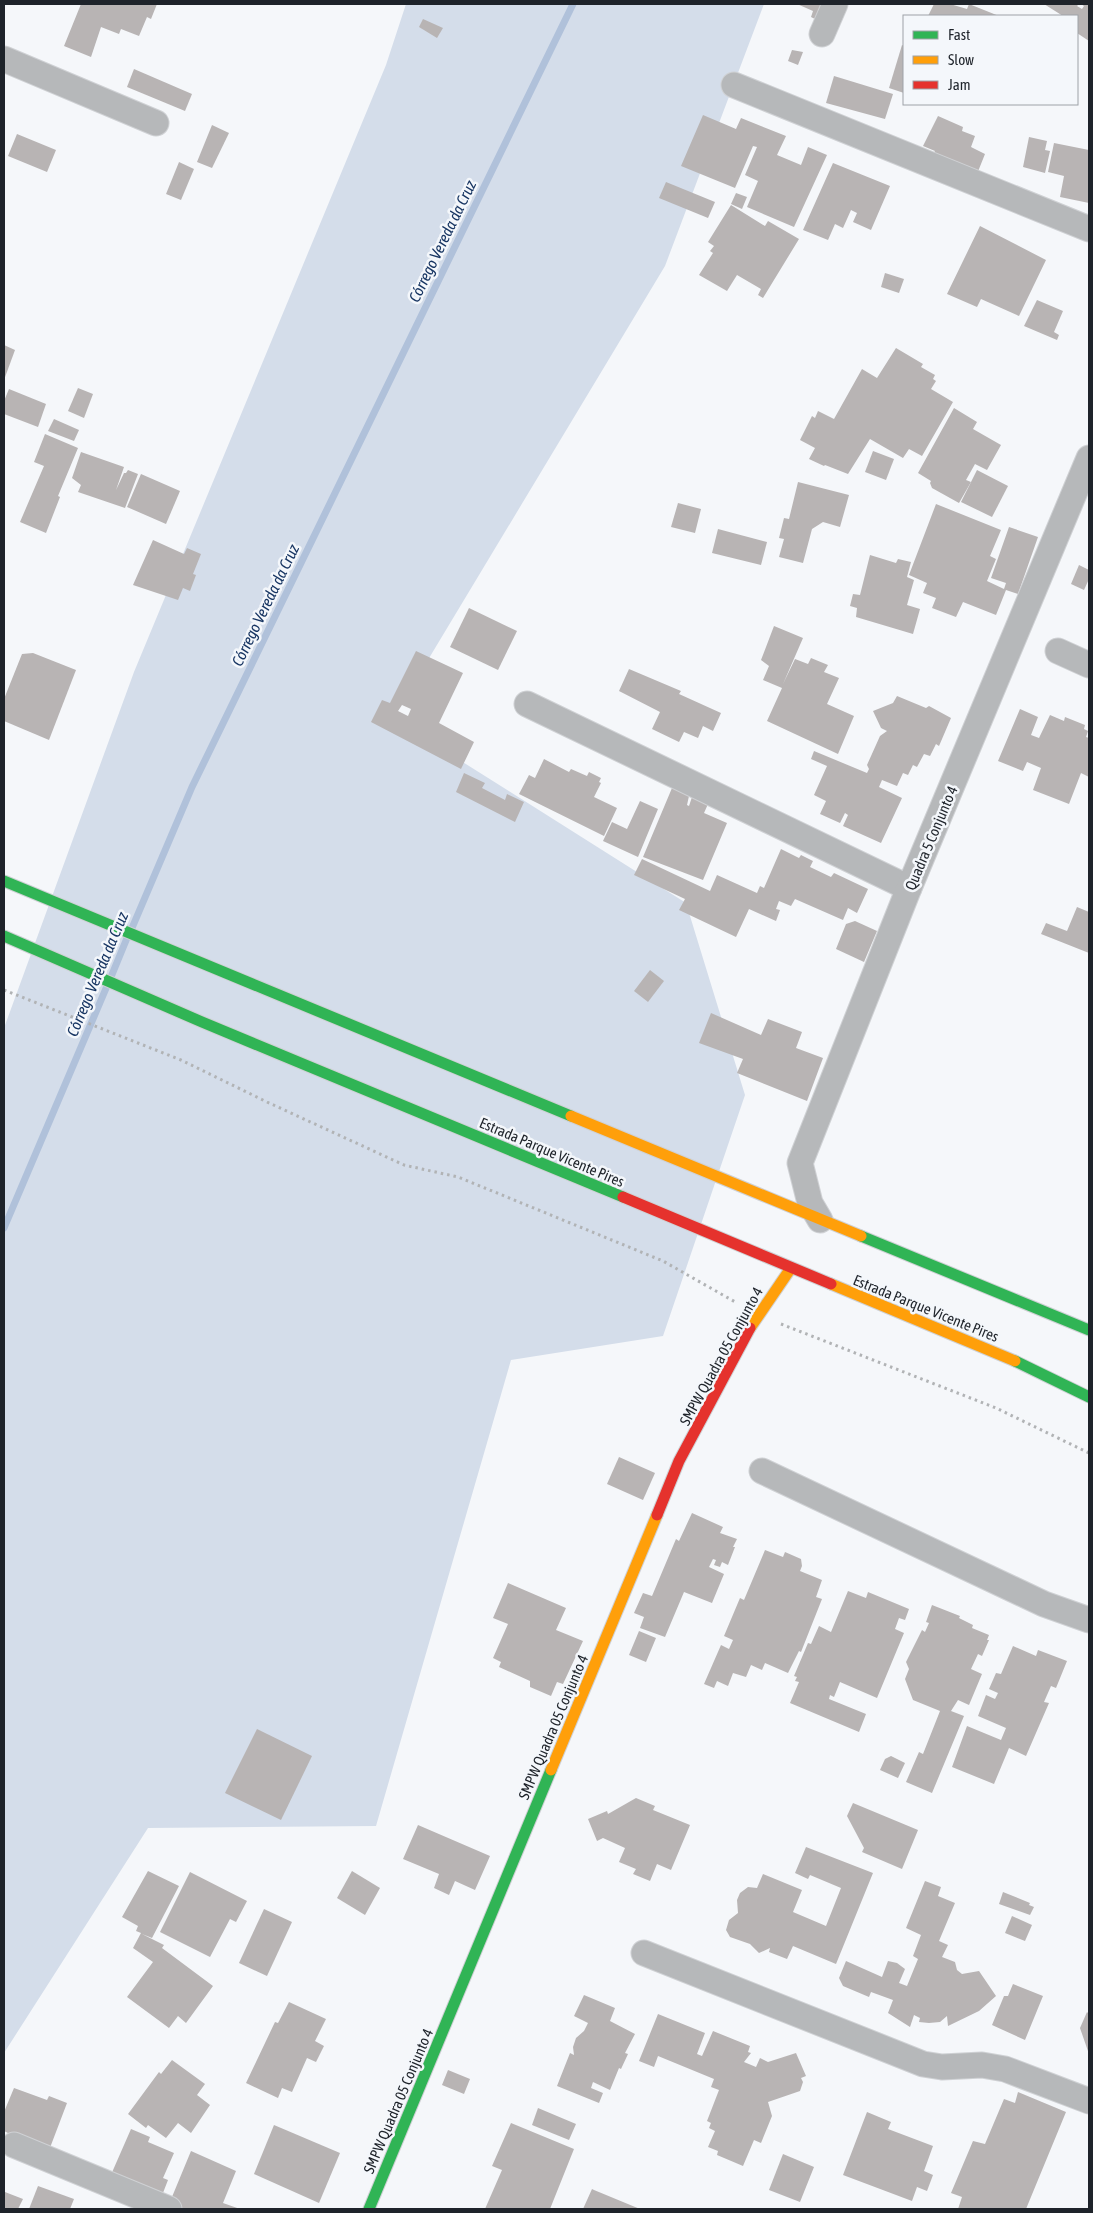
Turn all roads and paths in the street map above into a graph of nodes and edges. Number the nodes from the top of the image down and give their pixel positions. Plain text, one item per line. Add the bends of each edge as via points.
1 (835, 4) edge
2 (822, 34) dead end
3 (4, 59) edge
4 (734, 85) dead end
5 (156, 123) dead end
6 (1089, 229) edge
7 (1089, 458) edge
8 (1058, 651) dead end
9 (1089, 665) edge
10 (527, 704) dead end
11 (4, 881) edge
12 (910, 888) junction
13 (4, 936) edge
14 (4, 990) edge
15 (820, 1220) junction
16 (790, 1268) junction
17 (758, 1314) junction
18 (1089, 1330) edge
19 (1089, 1396) edge
20 (1089, 1453) edge
21 (762, 1471) dead end
22 (1089, 1620) edge
23 (644, 1953) dead end
24 (1089, 2101) edge
25 (14, 2145) dead end
26 (170, 2209) edge
27 (369, 2209) edge

1 - 2 street
3 - 5 street
4 - 6 street
7 - 12 street, Quadra 5 Conjunto 4
8 - 9 street
10 - 12 street
11 - 15 main road
12 - 15 street, Quadra 5 Conjunto 4 via 800,1164 810,1203
13 - 16 main road, Estrada Parque Vicente Pires
14 - 17 path via 181,1060 404,1165 458,1177 663,1261
15 - 18 main road
16 - 17 main road, SMPW Quadra 05 Conjunto 4
16 - 19 main road, Estrada Parque Vicente Pires via 1020,1363
17 - 20 path via 996,1408
17 - 27 main road, SMPW Quadra 05 Conjunto 4 via 679,1461
21 - 22 street via 1044,1604
23 - 24 street via 923,2064 942,2067 982,2065 1005,2069
25 - 26 street

